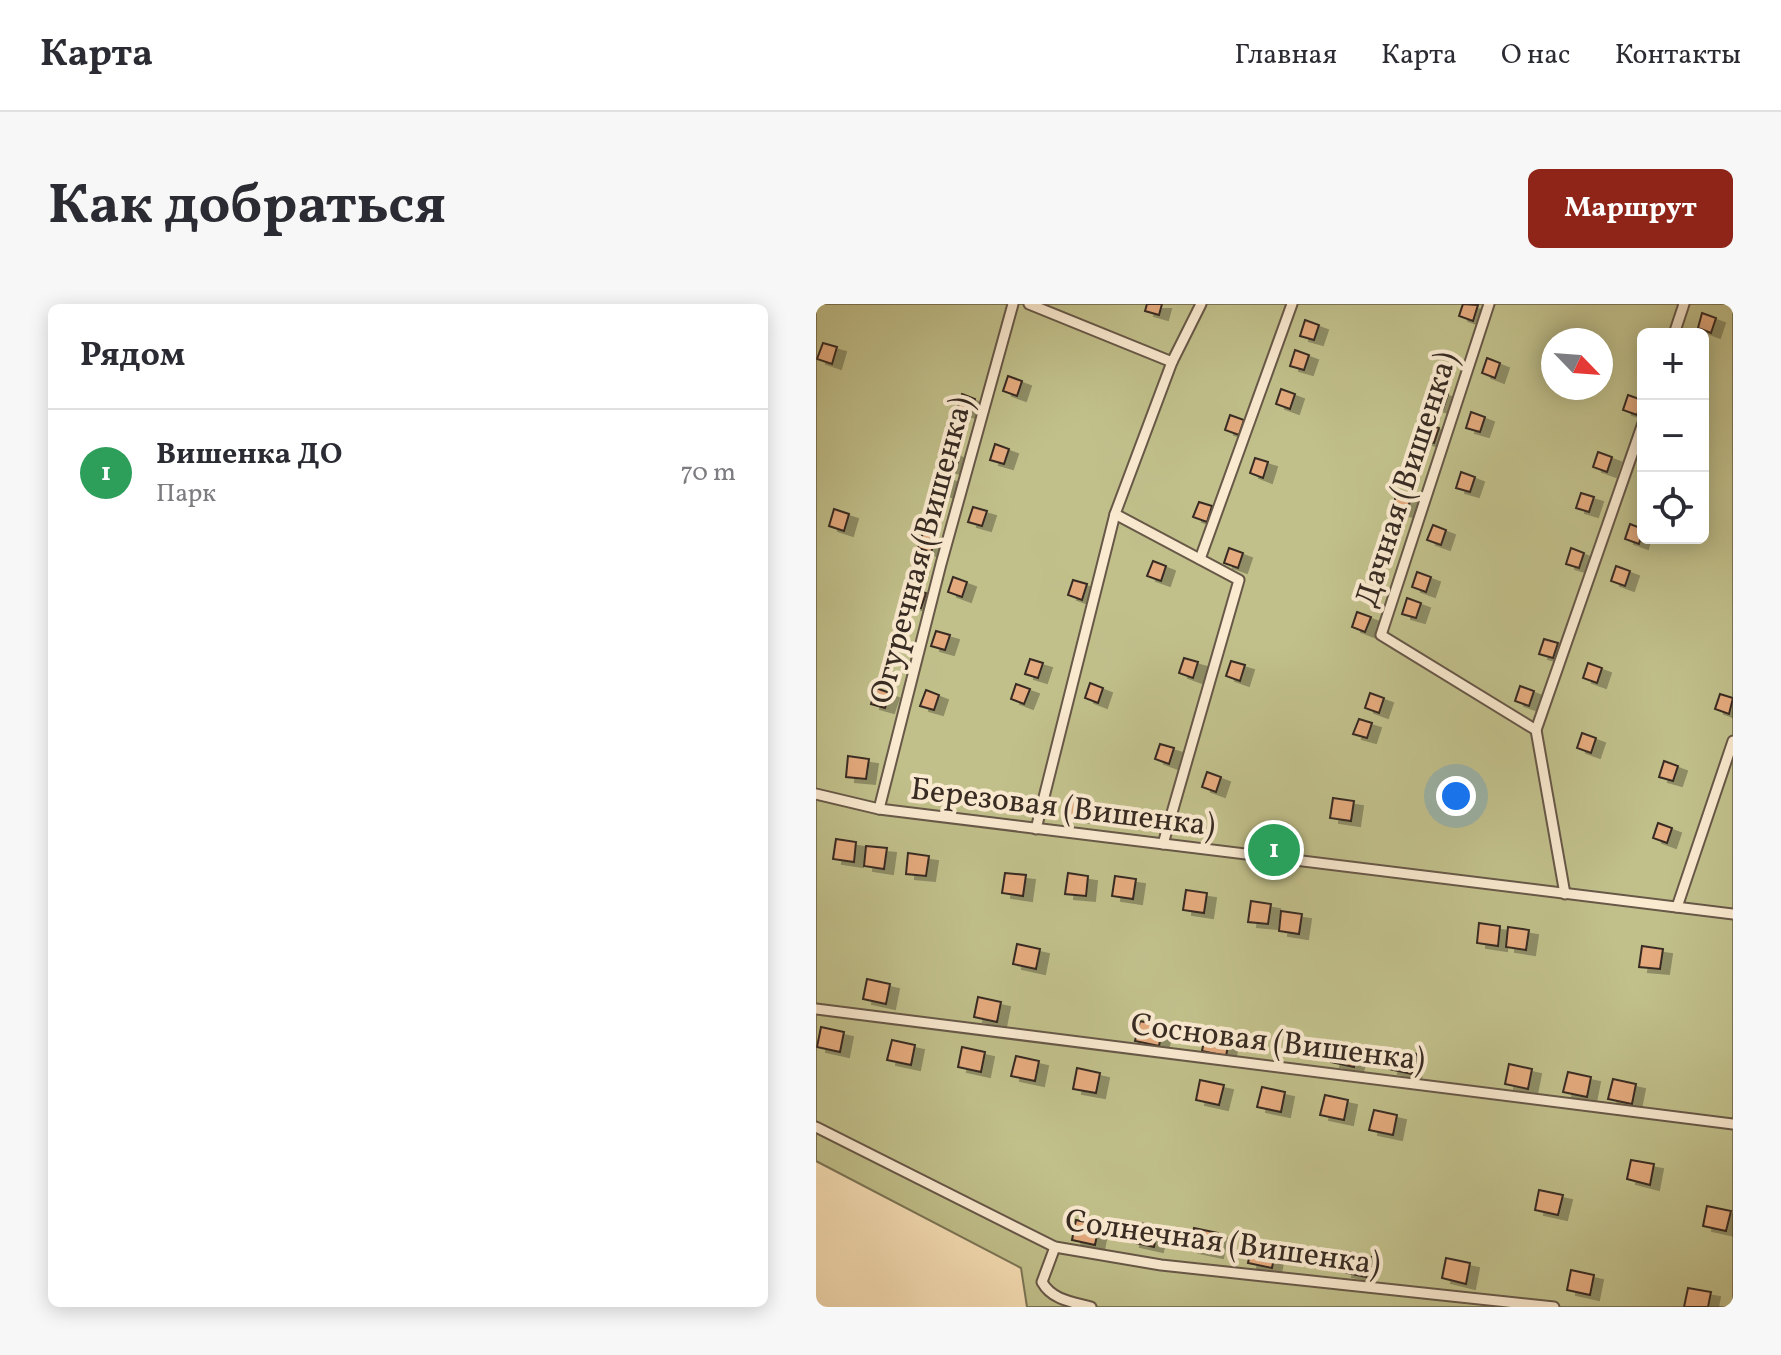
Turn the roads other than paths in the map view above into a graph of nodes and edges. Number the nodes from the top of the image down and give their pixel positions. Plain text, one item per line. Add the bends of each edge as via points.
1 (1013, 304) edge
2 (1029, 304) edge
3 (1201, 304) edge
4 (1292, 304) edge
5 (1489, 304) edge
6 (1684, 304) edge
7 (1676, 328) edge
8 (1172, 362) junction
9 (1637, 440) edge
10 (1115, 514) junction
11 (1200, 559) junction
12 (1536, 730) junction
13 (1733, 741) edge
14 (816, 794) edge
15 (879, 809) junction
16 (1036, 829) junction
17 (1163, 844) junction
18 (1565, 894) junction
19 (1677, 907) junction
20 (1733, 914) edge
21 (816, 1009) edge
22 (1733, 1124) edge
23 (816, 1127) edge
24 (1055, 1247) junction
25 (1091, 1307) edge
26 (1554, 1307) edge

1 - 15 lane, Огуречная (Вишенка)
2 - 8 lane
3 - 8 lane
4 - 11 lane
5 - 12 lane, Дачная (Вишенка) via 1381,635
6 - 7 lane
8 - 10 lane
9 - 12 lane
10 - 11 lane
10 - 16 lane
11 - 17 lane via 1239,580
12 - 18 lane
13 - 19 lane
14 - 15 lane, Березовая (Вишенка)
15 - 16 lane, Березовая (Вишенка)
16 - 17 lane, Березовая (Вишенка)
17 - 18 lane, Березовая (Вишенка)
18 - 19 lane, Березовая (Вишенка)
19 - 20 lane, Березовая (Вишенка)
21 - 22 lane, Сосновая (Вишенка)
23 - 24 lane, Солнечная (Вишенка)
24 - 25 lane via 1042,1282 1048,1293
24 - 26 lane, Солнечная (Вишенка) via 1161,1265

